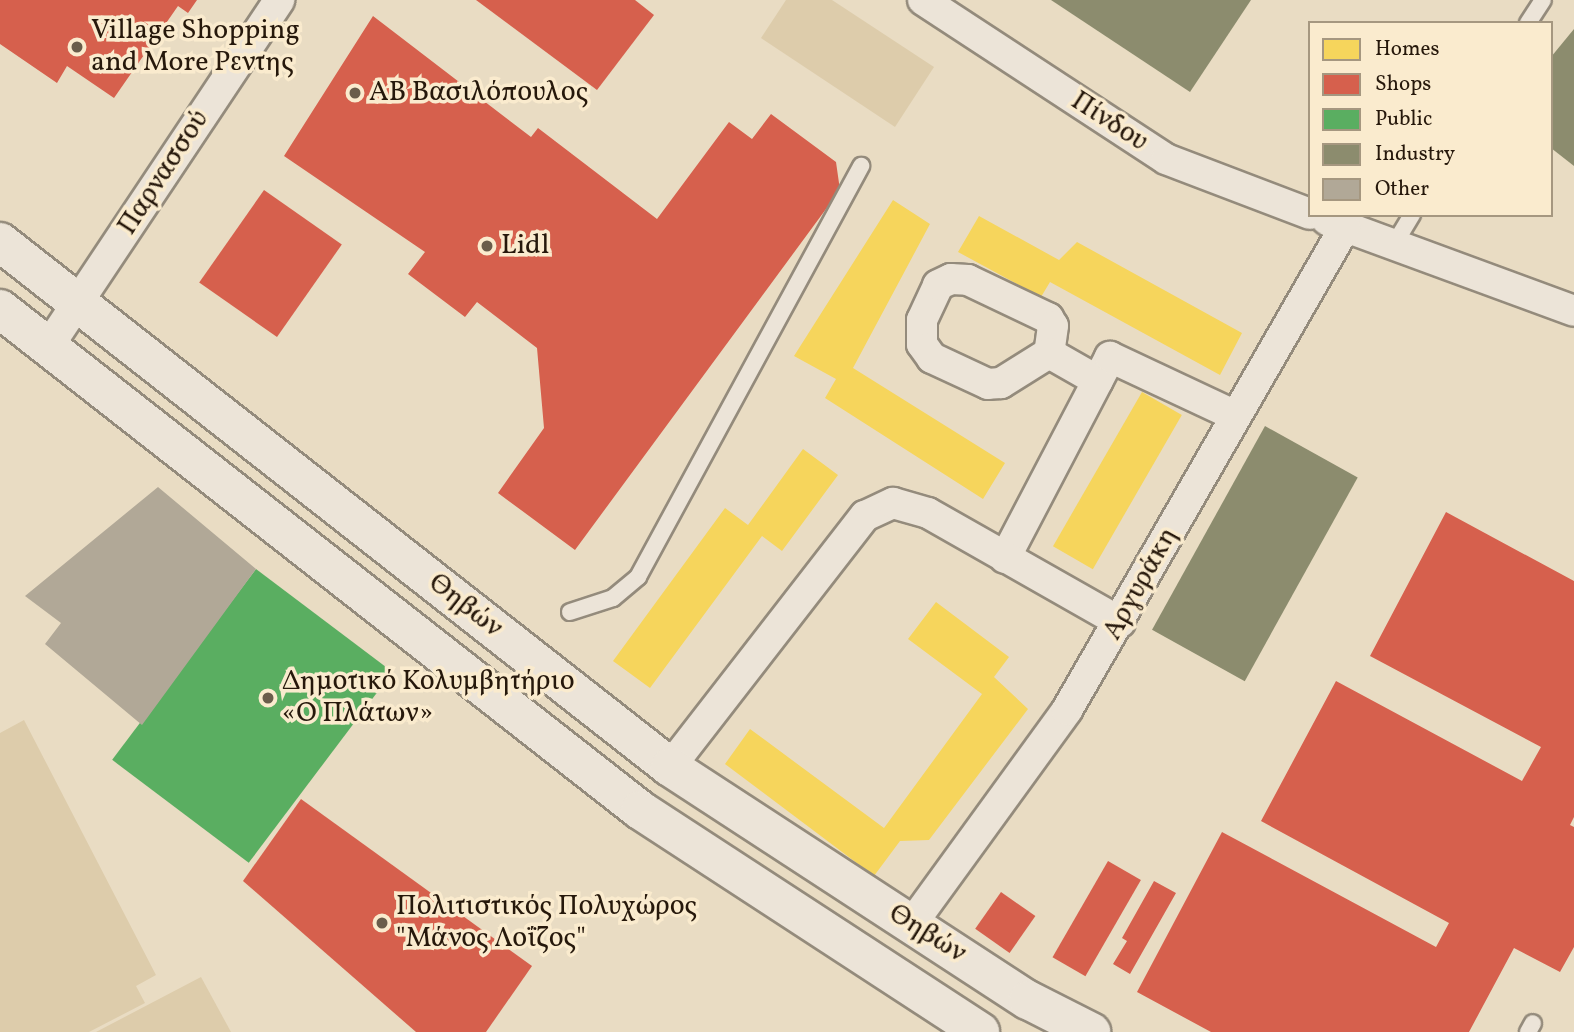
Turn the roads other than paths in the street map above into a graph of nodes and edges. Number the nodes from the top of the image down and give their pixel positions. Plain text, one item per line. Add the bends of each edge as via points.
1 (279, 0) edge
2 (923, 0) edge
3 (1544, 0) edge
4 (1529, 21) edge
5 (861, 166) dead end
6 (1308, 214) edge
7 (1317, 217) edge
8 (1411, 217) edge
9 (1345, 227) junction
10 (0, 242) edge
11 (1395, 243) junction
12 (77, 303) junction
13 (0, 309) edge
14 (1574, 311) edge
15 (48, 347) junction
16 (1049, 353) dead end
17 (1098, 381) junction
18 (1234, 415) junction
19 (1005, 558) junction
20 (570, 612) dead end
21 (1120, 622) junction
22 (670, 767) junction
23 (911, 925) junction
24 (980, 1032) edge
25 (1091, 1032) edge

1 - 12 street, Παρνασσού
2 - 6 street, Πίνδου via 1166,159
3 - 4 lane
5 - 20 lane via 638,577 613,598
7 - 9 street, Πίνδου
8 - 11 lane
9 - 11 street, Πίνδου
9 - 18 street, Αργυράκη
10 - 12 main road, Θηβών
11 - 14 street, Πίνδου
12 - 15 street, Παρνασσού
12 - 22 main road, Θηβών
13 - 15 main road, Θηβών
15 - 24 main road, Θηβών via 640,810
16 - 17 street
17 - 18 street via 1110,357
17 - 19 street
18 - 21 street, Αργυράκη
19 - 21 street
19 - 22 street via 928,513 893,503 865,516
21 - 23 street, Αργυράκη via 1068,710
22 - 23 main road, Θηβών
23 - 25 main road, Θηβών via 1028,1000

